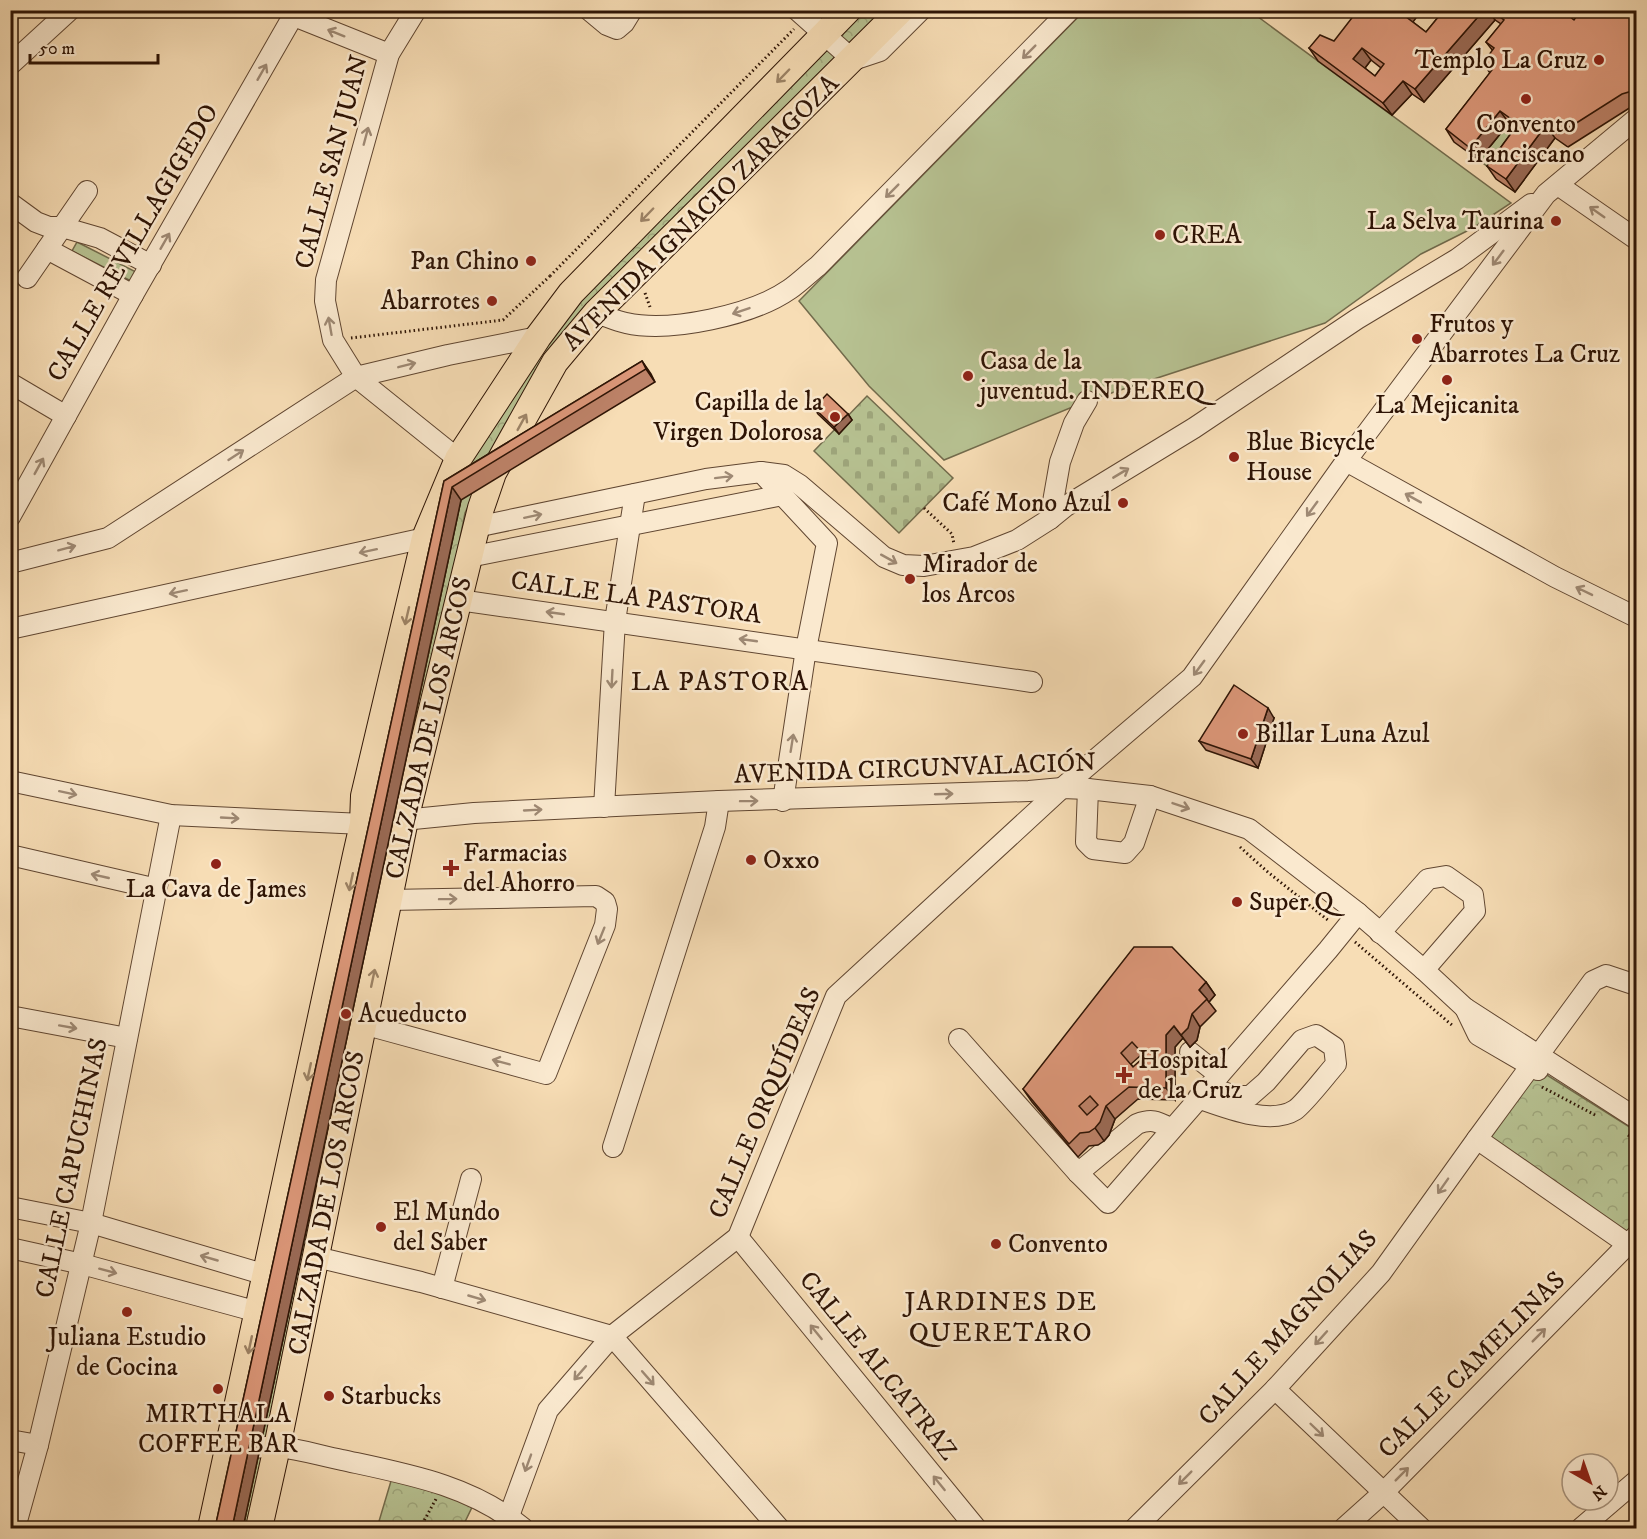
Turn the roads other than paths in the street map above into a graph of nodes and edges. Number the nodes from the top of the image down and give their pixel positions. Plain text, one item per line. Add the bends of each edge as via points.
1 (70, 10) edge
2 (315, 10) edge
3 (416, 10) edge
4 (589, 10) edge
5 (632, 10) edge
6 (901, 10) edge
7 (921, 10) edge
8 (1070, 10) edge
9 (288, 13) edge
10 (801, 14) edge
11 (836, 20) edge
12 (389, 54) junction
13 (853, 60) junction
14 (10, 65) edge
15 (1636, 119) edge
16 (1552, 190) junction
17 (87, 191) dead end
18 (10, 203) edge
19 (62, 226) junction
20 (1636, 239) edge
21 (47, 249) junction
22 (151, 265) junction
23 (27, 278) dead end
24 (133, 295) junction
25 (596, 313) junction
26 (538, 337) junction
27 (356, 377) junction
28 (10, 383) edge
29 (1087, 401) dead end
30 (66, 416) junction
31 (458, 459) junction
32 (1346, 461) junction
33 (761, 472) junction
34 (635, 494) junction
35 (783, 495) junction
36 (10, 517) edge
37 (1050, 519) junction
38 (630, 524) junction
39 (476, 527) junction
40 (425, 538) junction
41 (469, 557) junction
42 (10, 563) edge
43 (459, 600) junction
44 (1636, 617) edge
45 (615, 621) junction
46 (10, 629) edge
47 (806, 649) junction
48 (1032, 682) dead end
49 (10, 781) edge
50 (1062, 788) junction
51 (1089, 789) junction
52 (1150, 795) junction
53 (720, 801) junction
54 (783, 801) junction
55 (604, 807) junction
56 (406, 812) junction
57 (171, 815) junction
58 (363, 824) junction
59 (10, 855) edge
60 (157, 889) junction
61 (389, 900) junction
62 (1358, 913) junction
63 (1380, 933) junction
64 (1424, 970) junction
65 (1636, 985) edge
66 (10, 1016) edge
67 (363, 1024) junction
68 (127, 1038) junction
69 (959, 1039) dead end
70 (1191, 1052) dead end
71 (1530, 1066) junction
72 (1209, 1087) junction
73 (1634, 1128) edge
74 (1172, 1129) junction
75 (1477, 1139) junction
76 (613, 1147) dead end
77 (1078, 1173) junction
78 (471, 1179) dead end
79 (10, 1207) edge
80 (91, 1223) junction
81 (738, 1237) junction
82 (1633, 1240) edge
83 (10, 1248) edge
84 (316, 1257) junction
85 (81, 1264) junction
86 (266, 1275) junction
87 (442, 1288) junction
88 (258, 1312) junction
89 (612, 1336) junction
90 (1275, 1389) junction
91 (10, 1440) edge
92 (38, 1445) junction
93 (278, 1447) junction
94 (228, 1450) junction
95 (1636, 1481) edge
96 (1383, 1493) junction
97 (516, 1522) edge
98 (15, 1528) edge
99 (211, 1528) edge
100 (259, 1528) edge
101 (779, 1528) edge
102 (976, 1528) edge
103 (1135, 1528) edge
104 (1344, 1528) edge
105 (1420, 1528) edge
106 (1581, 1528) edge

1 - 14 street
2 - 9 street via 310,14
3 - 12 street, CALLE SAN JUAN
4 - 5 street via 617,29
6 - 13 main road, AVENIDA IGNACIO ZARAGOZA
7 - 13 street via 880,51
8 -> 25 street via 818,266 789,290 715,320 656,325 627,323
12 -> 9 street
22 -> 9 street, CALLE REVILLAGIGEDO
10 - 11 street
11 - 13 street
11 -> 26 main road, AVENIDA IGNACIO ZARAGOZA via 571,292
27 -> 12 street, CALLE SAN JUAN via 333,340 325,301 326,280
13 - 25 main road, AVENIDA IGNACIO ZARAGOZA
15 - 16 street
20 -> 16 street
16 -> 32 street, CALLE ORQUÍDEAS
37 -> 16 street via 1194,429 1357,319 1472,249
17 - 19 street
18 - 19 street via 36,222
19 - 21 street
19 - 22 street via 100,238
21 - 23 street
21 - 24 street
22 - 24 street, CALLE REVILLAGIGEDO
24 - 30 street, CALLE REVILLAGIGEDO
39 -> 25 main road, AVENIDA IGNACIO ZARAGOZA via 493,473 555,362
27 -> 26 street
26 - 31 main road, AVENIDA IGNACIO ZARAGOZA
27 - 31 street, CALLE SAN JUAN
42 -> 27 street via 108,538
28 - 30 street
29 - 37 street via 1059,462
36 -> 30 street, CALLE REVILLAGIGEDO
31 - 40 main road, AVENIDA IGNACIO ZARAGOZA
44 -> 32 street
32 -> 50 street, CALLE ORQUÍDEAS via 1192,677
34 -> 33 street
33 - 35 street
33 -> 37 street via 784,475 800,485 884,557 903,565 924,566 974,557 1017,540
34 - 38 street
39 -> 34 street
35 - 38 street
35 - 47 street via 827,543
38 - 41 street
38 - 45 street
39 - 41 main road, CALZADA DE LOS ARCOS
40 -> 46 street
40 -> 58 main road, CALZADA DE LOS ARCOS via 364,796
41 - 43 main road, CALZADA DE LOS ARCOS
45 -> 43 street, CALLE LA PASTORA
43 - 56 main road, CALZADA DE LOS ARCOS
47 -> 45 street, CALLE LA PASTORA
45 -> 55 street
47 - 48 street, CALLE LA PASTORA
54 -> 47 street
49 -> 57 street
50 - 51 street, AVENIDA CIRCUNVALACIÓN
54 -> 50 street, AVENIDA CIRCUNVALACIÓN
50 - 81 street, CALLE ORQUÍDEAS via 836,996
51 - 52 street, AVENIDA CIRCUNVALACIÓN
51 - 52 street via 1086,842 1093,849 1125,853 1134,843
52 -> 62 street, AVENIDA CIRCUNVALACIÓN via 1249,829
53 -> 54 street, AVENIDA CIRCUNVALACIÓN
53 - 55 street, AVENIDA CIRCUNVALACIÓN
53 - 76 street
56 -> 55 street, AVENIDA CIRCUNVALACIÓN
56 - 58 main road
56 - 61 main road, CALZADA DE LOS ARCOS
57 -> 58 street
57 - 60 street, CALLE CAPUCHINAS
58 -> 86 main road, CALZADA DE LOS ARCOS
60 -> 59 street
60 - 68 street, CALLE CAPUCHINAS
67 -> 61 main road, CALZADA DE LOS ARCOS
61 -> 67 street via 596,896 608,909 546,1074
62 - 63 street, AVENIDA CIRCUNVALACIÓN
62 - 72 street
63 - 64 street, AVENIDA CIRCUNVALACIÓN
63 - 64 street via 1428,879 1446,876 1473,894 1475,911
64 - 71 street, AVENIDA CIRCUNVALACIÓN
65 - 71 street, CALLE MAGNOLIAS via 1606,975 1593,981
66 -> 68 street
67 - 84 main road, CALZADA DE LOS ARCOS
68 - 80 street, CALLE CAPUCHINAS
69 - 77 street
70 - 72 street
71 - 73 street, AVENIDA CIRCUNVALACIÓN
71 - 75 street, CALLE MAGNOLIAS
72 - 72 street via 1235,1096 1250,1096 1302,1040 1316,1035 1334,1047 1336,1064 1294,1110 1268,1117 1235,1110
72 - 74 street
74 - 77 street via 1155,1121 1137,1124
74 - 77 street via 1108,1203
75 - 82 street
75 -> 90 street, CALLE MAGNOLIAS via 1381,1273
78 - 87 street
79 - 80 street
80 - 85 street, CALLE CAPUCHINAS
86 -> 80 street
81 - 89 street, CALLE ORQUÍDEAS
102 -> 81 street, CALLE ALCATRAZ
96 -> 82 street, CALLE CAMELINAS
83 - 85 street
84 - 87 street
84 - 93 main road, CALZADA DE LOS ARCOS
85 -> 88 street
85 - 92 street, CALLE CAPUCHINAS
86 - 88 main road, CALZADA DE LOS ARCOS
87 -> 89 street
88 -> 94 main road, CALZADA DE LOS ARCOS
89 -> 97 street, CALLE ORQUÍDEAS via 548,1410
89 -> 101 street
90 -> 96 street
90 -> 103 street, CALLE MAGNOLIAS
91 - 92 street
92 - 98 street, CALLE CAPUCHINAS
93 - 94 street
93 - 97 street via 444,1485 477,1497
93 - 100 main road, CALZADA DE LOS ARCOS
94 - 99 main road, CALZADA DE LOS ARCOS
95 - 106 street
96 - 104 street, CALLE CAMELINAS
96 - 105 street

